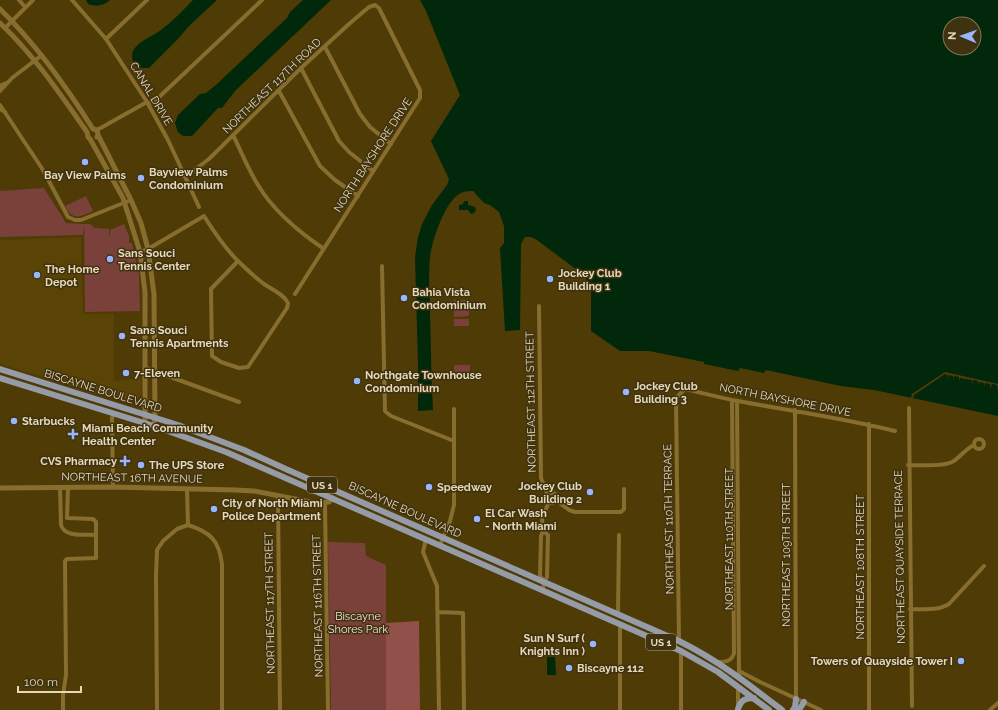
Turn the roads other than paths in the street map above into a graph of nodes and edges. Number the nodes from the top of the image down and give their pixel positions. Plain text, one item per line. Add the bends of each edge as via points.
1 (19, 0) edge
2 (33, 0) edge
3 (72, 0) edge
4 (147, 0) edge
5 (262, 0) edge
6 (369, 6) joint
7 (26, 7) junction
8 (0, 10) edge
9 (12, 21) junction
10 (0, 22) edge
11 (5, 28) junction
12 (106, 39) junction
13 (325, 47) junction
14 (42, 55) junction
15 (34, 60) junction
16 (301, 68) junction
17 (6, 83) junction
18 (0, 86) edge
19 (0, 91) edge
20 (279, 91) junction
21 (147, 103) junction
22 (0, 105) edge
23 (0, 109) edge
24 (5, 112) junction
25 (96, 131) junction
26 (87, 132) junction
27 (233, 135) junction
28 (90, 139) junction
29 (391, 144) junction
30 (373, 172) junction
31 (186, 177) junction
32 (358, 196) junction
33 (131, 200) junction
34 (124, 202) junction
35 (199, 207) dead end
36 (148, 249) junction
37 (324, 249) junction
38 (140, 252) junction
39 (238, 261) junction
40 (382, 266) dead end
41 (295, 294) dead end
42 (539, 306) dead end
43 (146, 368) junction
44 (0, 369) edge
45 (155, 370) junction
46 (0, 378) edge
47 (76, 393) junction
48 (57, 396) junction
49 (676, 398) joint
50 (732, 400) junction
51 (737, 401) junction
52 (239, 402) dead end
53 (909, 408) dead end
54 (454, 409) dead end
55 (794, 410) junction
56 (114, 413) junction
57 (146, 415) junction
58 (155, 418) junction
59 (145, 423) junction
60 (869, 424) junction
61 (154, 426) junction
62 (895, 431) dead end
63 (454, 441) junction
64 (974, 445) dead end
65 (908, 465) junction
66 (60, 487) junction
67 (68, 487) junction
68 (113, 487) junction
69 (0, 488) edge
70 (188, 489) junction
71 (624, 489) dead end
72 (346, 495) junction
73 (278, 496) junction
74 (548, 496) junction
75 (333, 498) junction
76 (556, 501) junction
77 (325, 502) junction
78 (549, 502) junction
79 (61, 512) junction
80 (68, 512) junction
81 (188, 525) junction
82 (544, 531) junction
83 (96, 535) junction
84 (619, 536) dead end
85 (443, 537) junction
86 (426, 539) junction
87 (440, 545) junction
88 (541, 547) junction
89 (547, 547) junction
90 (984, 566) dead end
91 (544, 582) junction
92 (544, 590) junction
93 (910, 609) junction
94 (438, 612) junction
95 (618, 614) junction
96 (620, 624) junction
97 (679, 641) junction
98 (681, 651) junction
99 (719, 662) junction
100 (739, 673) junction
101 (738, 686) junction
102 (754, 698) junction
103 (796, 699) junction
104 (804, 702) junction
105 (998, 703) edge
106 (912, 706) dead end
107 (738, 709) edge
108 (63, 710) edge
109 (157, 710) edge
110 (222, 710) edge
111 (280, 710) edge
112 (328, 710) edge
113 (439, 710) edge
114 (464, 710) edge
115 (620, 710) edge
116 (681, 710) edge
117 (769, 710) edge
118 (782, 710) edge
119 (793, 710) edge
120 (799, 710) edge
121 (821, 710) edge
122 (868, 710) edge
123 (990, 710) edge

1 - 7 street
2 - 7 street
3 - 12 street, CANAL DRIVE
4 - 12 street
5 - 21 street via 156,99
6 - 13 street, NORTHEAST 117TH ROAD
6 - 29 street, NORTH BAYSHORE DRIVE via 375,5 379,8 420,90 420,98
7 - 9 street
8 - 9 street
9 - 11 street
9 - 14 street
10 - 11 street
11 - 15 street
12 - 21 street, CANAL DRIVE
13 - 16 street, NORTHEAST 117TH ROAD
13 - 29 street via 360,114 370,128
14 - 15 street
14 - 25 street
15 - 17 street
15 - 26 street
16 - 20 street, NORTHEAST 117TH ROAD
16 - 30 street via 339,141
17 - 18 street
17 - 19 street
20 - 27 street, NORTHEAST 117TH ROAD
20 - 32 street via 320,166
21 - 25 street
21 - 31 street, CANAL DRIVE
22 - 24 street
23 - 24 street
24 - 34 street via 43,170 68,217 78,220
25 - 26 street via 90,129
25 - 28 street via 95,139
25 - 33 street
26 - 28 street
27 - 31 street, NORTHEAST 117TH ROAD
27 - 37 street via 258,185 272,205 290,223
28 - 34 street
29 - 30 street, NORTH BAYSHORE DRIVE
30 - 32 street, NORTH BAYSHORE DRIVE
31 - 35 street, CANAL DRIVE
32 - 37 street, NORTH BAYSHORE DRIVE
33 - 34 street
33 - 36 street
34 - 38 street
36 - 38 street
36 - 39 street via 204,216
36 - 45 street via 154,294
37 - 41 street, NORTH BAYSHORE DRIVE
38 - 43 street via 145,292
39 - 39 street via 288,303 283,315 248,367 239,368 212,356 211,288
40 - 63 street via 385,411 391,416
42 - 74 street, NORTHEAST 112TH STREET via 541,478
43 - 45 street
43 - 57 street
44 - 47 main road, BISCAYNE BOULEVARD / US 1
45 - 52 street
45 - 58 street
46 - 48 main road, BISCAYNE BOULEVARD / US 1
47 - 48 main road
47 - 57 main road, BISCAYNE BOULEVARD / US 1
48 - 56 main road, BISCAYNE BOULEVARD / US 1
49 - 50 street, NORTH BAYSHORE DRIVE via 685,389
49 - 97 street, NORTHEAST 110TH TERRACE
50 - 51 street, NORTH BAYSHORE DRIVE
50 - 99 street, NORTHEAST 110TH STREET via 734,653 730,660
51 - 55 street, NORTH BAYSHORE DRIVE
51 - 100 street, NORTHEAST 110TH STREET
53 - 65 street, NORTHEAST QUAYSIDE TERRACE
54 - 63 street
55 - 60 street, NORTH BAYSHORE DRIVE
55 - 103 street, NORTHEAST 109TH STREET
56 - 59 main road, BISCAYNE BOULEVARD / US 1
56 - 68 street
57 - 58 main road, BISCAYNE BOULEVARD / US 1
57 - 59 street
58 - 61 street
58 - 72 main road, BISCAYNE BOULEVARD / US 1 via 244,450
59 - 61 main road, BISCAYNE BOULEVARD / US 1
60 - 62 street, NORTH BAYSHORE DRIVE
60 - 122 street, NORTHEAST 108TH STREET
61 - 75 main road, BISCAYNE BOULEVARD / US 1 via 231,454
63 - 85 street via 454,505
64 - 65 street via 947,464
65 - 93 street, NORTHEAST QUAYSIDE TERRACE
66 - 67 street, NORTHEAST 16TH AVENUE
66 - 69 street, NORTHEAST 16TH AVENUE
66 - 79 street
67 - 68 street, NORTHEAST 16TH AVENUE
67 - 80 street
68 - 70 street, NORTHEAST 16TH AVENUE
70 - 73 street, NORTHEAST 16TH AVENUE via 250,490
70 - 81 street
71 - 76 street via 623,511 574,512
72 - 75 main road
72 - 85 main road, BISCAYNE BOULEVARD / US 1
73 - 77 street, NORTHEAST 16TH AVENUE via 316,503
73 - 111 street, NORTHEAST 117TH STREET
74 - 76 street via 555,494
74 - 78 street
75 - 77 street, NORTHEAST 16TH AVENUE
75 - 86 main road, BISCAYNE BOULEVARD / US 1
76 - 78 street
77 - 112 street, NORTHEAST 116TH STREET
78 - 82 street via 542,518
79 - 80 street
79 - 83 street via 62,528 69,534
80 - 83 street via 68,518 95,520
81 - 109 street via 178,528 156,550
81 - 110 street via 206,533 214,540 220,551
82 - 88 street via 541,536
82 - 89 street via 548,535
83 - 108 street via 96,558 65,561 66,675
84 - 95 street
85 - 87 street
85 - 91 main road, BISCAYNE BOULEVARD / US 1
86 - 87 main road, BISCAYNE BOULEVARD / US 1
86 - 94 street via 423,552 438,586
87 - 92 main road, BISCAYNE BOULEVARD / US 1
88 - 89 street
88 - 91 street via 540,576
89 - 91 street via 547,577
90 - 93 street via 944,607
91 - 92 street
91 - 95 main road, BISCAYNE BOULEVARD / US 1
92 - 96 main road, BISCAYNE BOULEVARD / US 1
93 - 106 street, NORTHEAST QUAYSIDE TERRACE
94 - 113 street
94 - 114 street via 463,613
95 - 97 main road, BISCAYNE BOULEVARD / US 1
96 - 98 main road, BISCAYNE BOULEVARD / US 1
96 - 115 street
97 - 99 main road, BISCAYNE BOULEVARD / US 1
98 - 101 main road, BISCAYNE BOULEVARD / US 1
98 - 116 street
99 - 100 main road, BISCAYNE BOULEVARD / US 1
100 - 103 street
100 - 118 main road, BISCAYNE BOULEVARD / US 1
101 - 102 main road, BISCAYNE BOULEVARD / US 1
101 - 107 street
102 - 107 main road via 742,700
102 - 117 main road, BISCAYNE BOULEVARD / US 1
103 - 104 street
103 - 119 main road
104 - 120 main road
104 - 121 street
105 - 123 street

